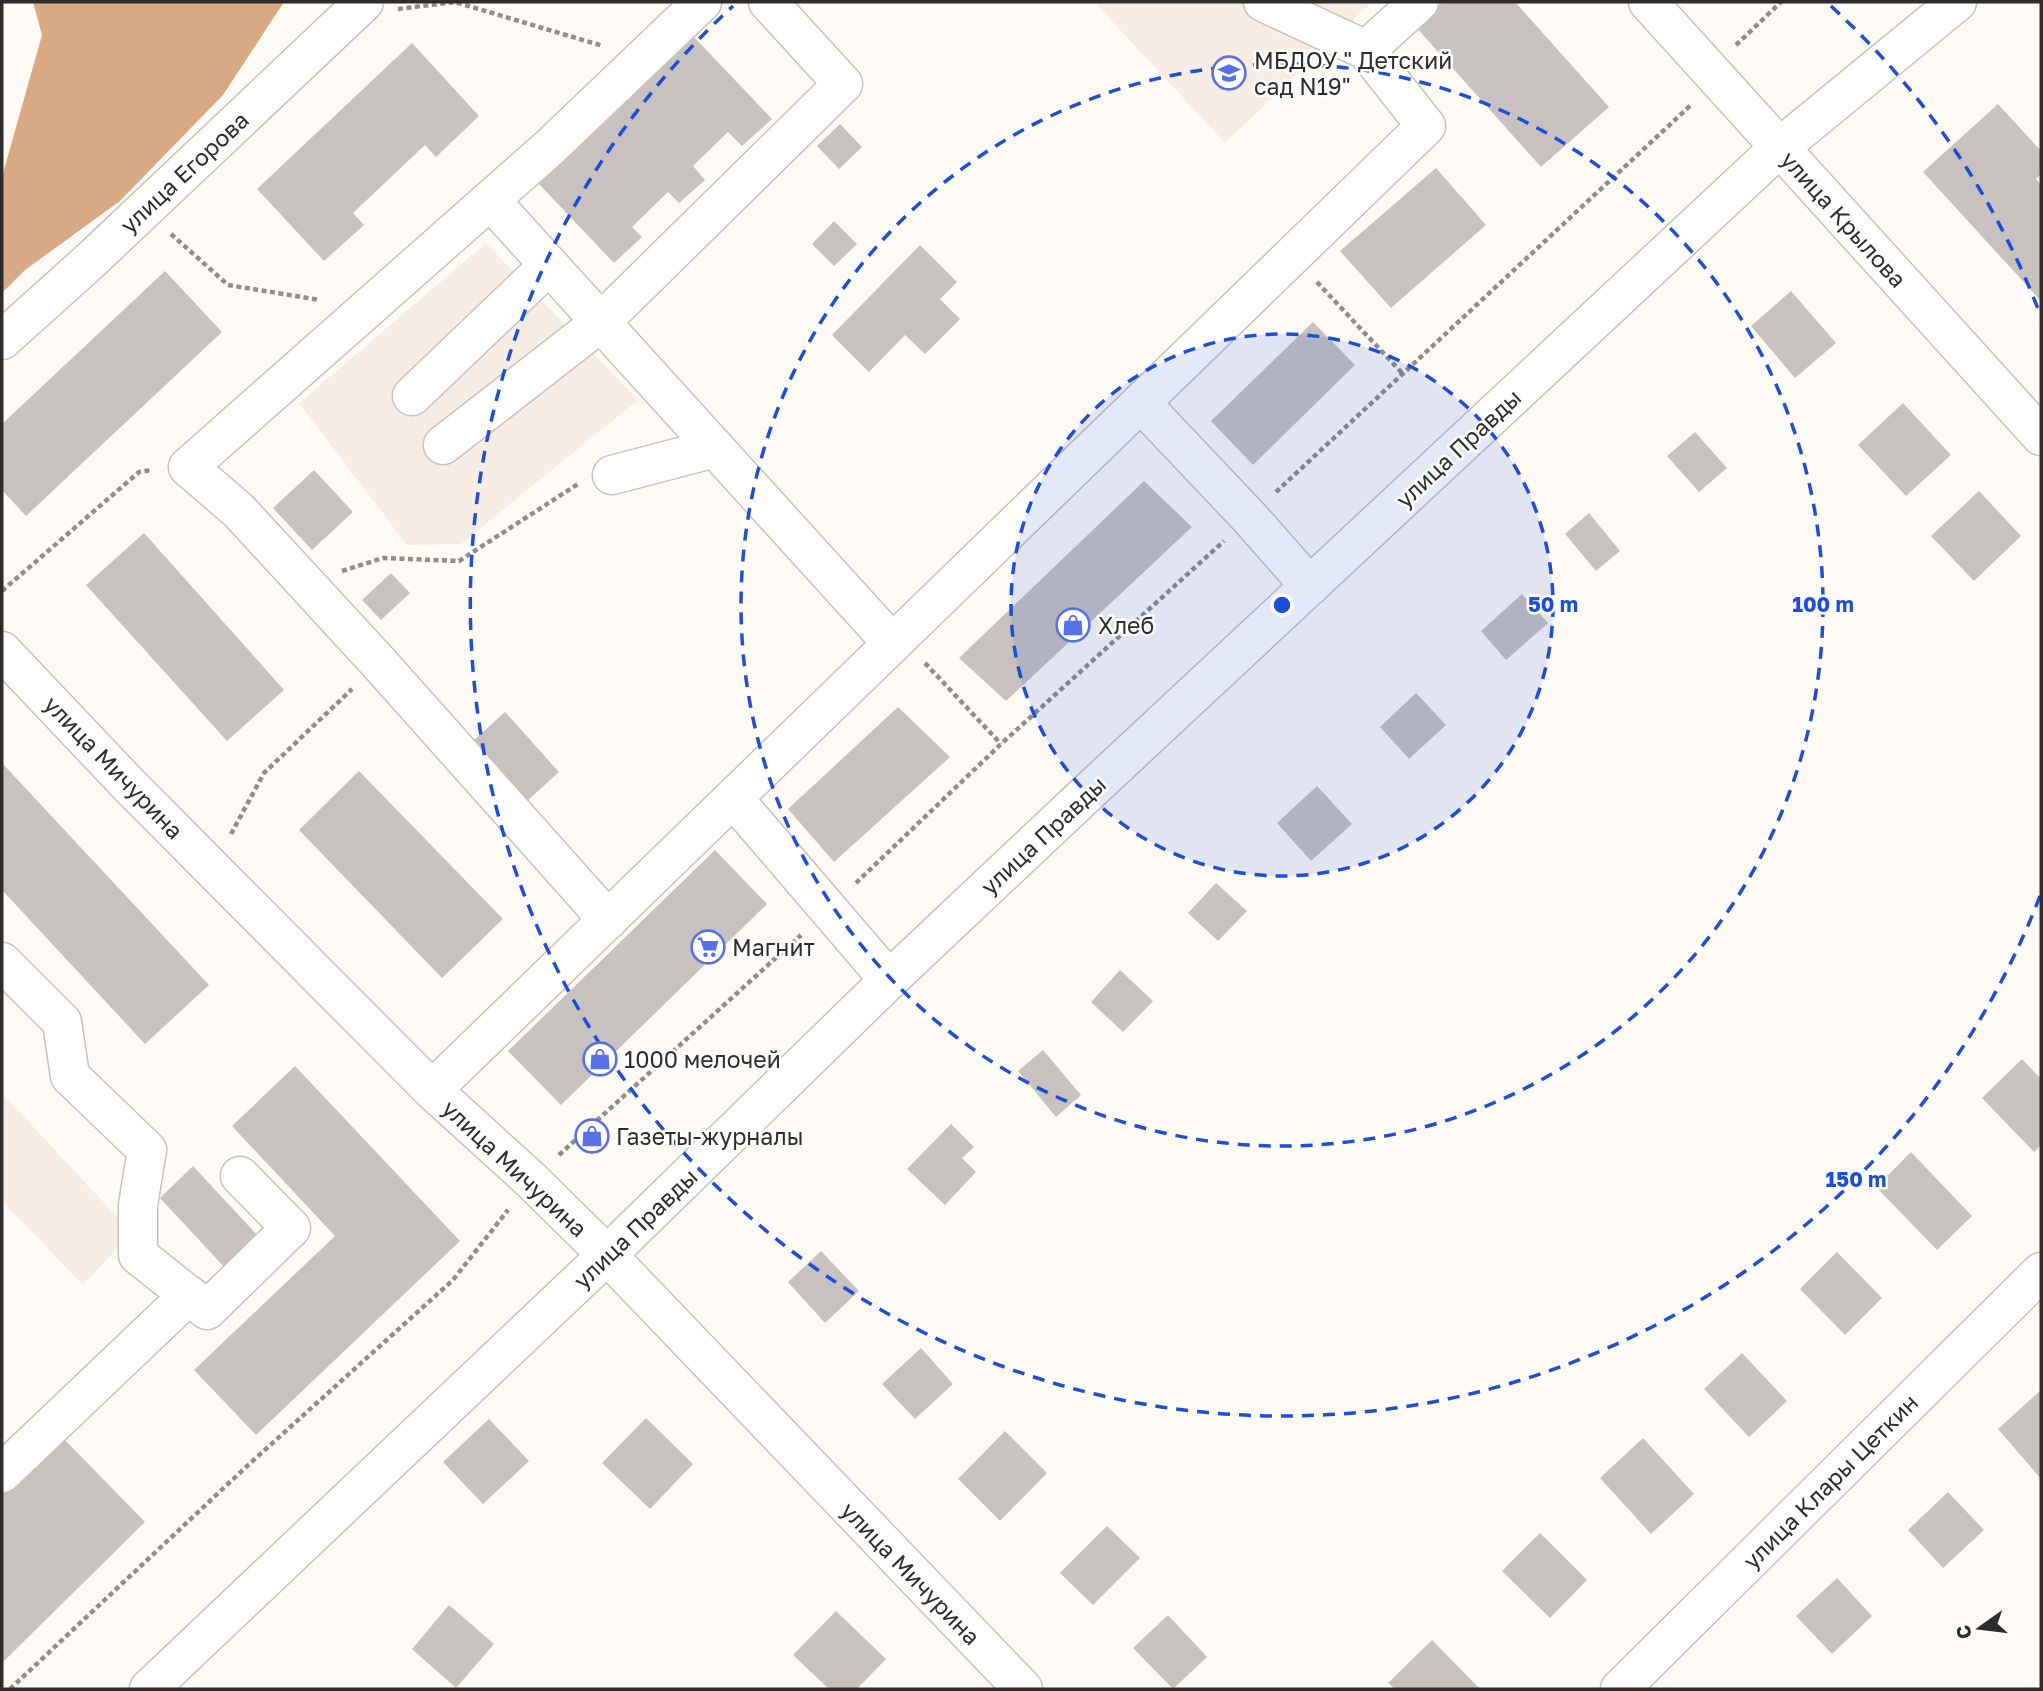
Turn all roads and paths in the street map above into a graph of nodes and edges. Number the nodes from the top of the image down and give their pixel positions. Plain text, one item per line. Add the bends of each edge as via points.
1 (702, 2) edge
2 (768, 2) edge
3 (1263, 2) edge
4 (1419, 2) edge
5 (1648, 2) edge
6 (1781, 2) edge
7 (1957, 2) edge
8 (356, 9) edge
9 (1366, 50) junction
10 (643, 59) junction
11 (1714, 75) junction
12 (1779, 148) junction
13 (490, 200) junction
14 (144, 210) junction
15 (1293, 255) junction
16 (550, 265) junction
17 (369, 307) junction
18 (601, 322) junction
19 (2, 340) edge
20 (1402, 373) junction
21 (412, 396) dead end
22 (1141, 402) junction
23 (2041, 436) edge
24 (443, 445) dead end
25 (715, 448) junction
26 (188, 467) junction
27 (612, 475) joint
28 (1249, 517) junction
29 (305, 583) junction
30 (1310, 586) junction
31 (2, 591) edge
32 (896, 640) junction
33 (379, 663) junction
34 (7, 667) edge
35 (1001, 744) junction
36 (733, 798) junction
37 (212, 869) junction
38 (828, 910) junction
39 (608, 920) junction
40 (2, 962) edge
41 (889, 980) junction
42 (432, 1090) junction
43 (240, 1176) dead end
44 (531, 1180) junction
45 (607, 1255) junction
46 (2041, 1272) edge
47 (189, 1295) junction
48 (2, 1473) edge
49 (10, 1689) edge
50 (149, 1689) edge
51 (1023, 1689) edge
52 (1620, 1689) edge

1 - 10 street
2 - 18 street via 843,83
3 - 9 street
4 - 9 street
5 - 11 street, улица Крылова
6 - 11 path
7 - 12 street, улица Правды
8 - 10 path via 455,2
8 - 14 street, улица Егорова
9 - 15 street via 1426,126
10 - 13 street
11 - 12 street, улица Крылова
11 - 20 path
12 - 23 street, улица Крылова
12 - 30 street, улица Правды
13 - 16 street
13 - 17 street
14 - 17 path via 228,285
14 - 19 street, улица Егорова
15 - 20 path
15 - 22 street
16 - 18 street
16 - 21 street
17 - 26 street
18 - 24 street
18 - 25 street
20 - 28 path
22 - 28 street
22 - 32 street
25 - 27 street
25 - 32 street
26 - 29 street via 239,511
26 - 31 path via 139,472
27 - 29 path via 579,484 459,561 383,558
28 - 30 street
28 - 35 path
29 - 33 street
30 - 41 street, улица Правды
32 - 35 path
32 - 36 street
33 - 37 path via 264,774
33 - 39 street
34 - 37 street, улица Мичурина
35 - 38 path
36 - 38 street
36 - 39 street
37 - 42 street, улица Мичурина
38 - 41 street
38 - 44 path
39 - 42 street
40 - 47 street via 62,1021 70,1076 147,1150 138,1205 138,1255
41 - 45 street, улица Правды
42 - 44 street, улица Мичурина
43 - 47 street via 291,1228 207,1310
44 - 45 street, улица Мичурина
44 - 49 path via 453,1280
45 - 50 street, улица Правды
45 - 51 street, улица Мичурина
46 - 52 street, улица Клары Цеткин
47 - 48 street

